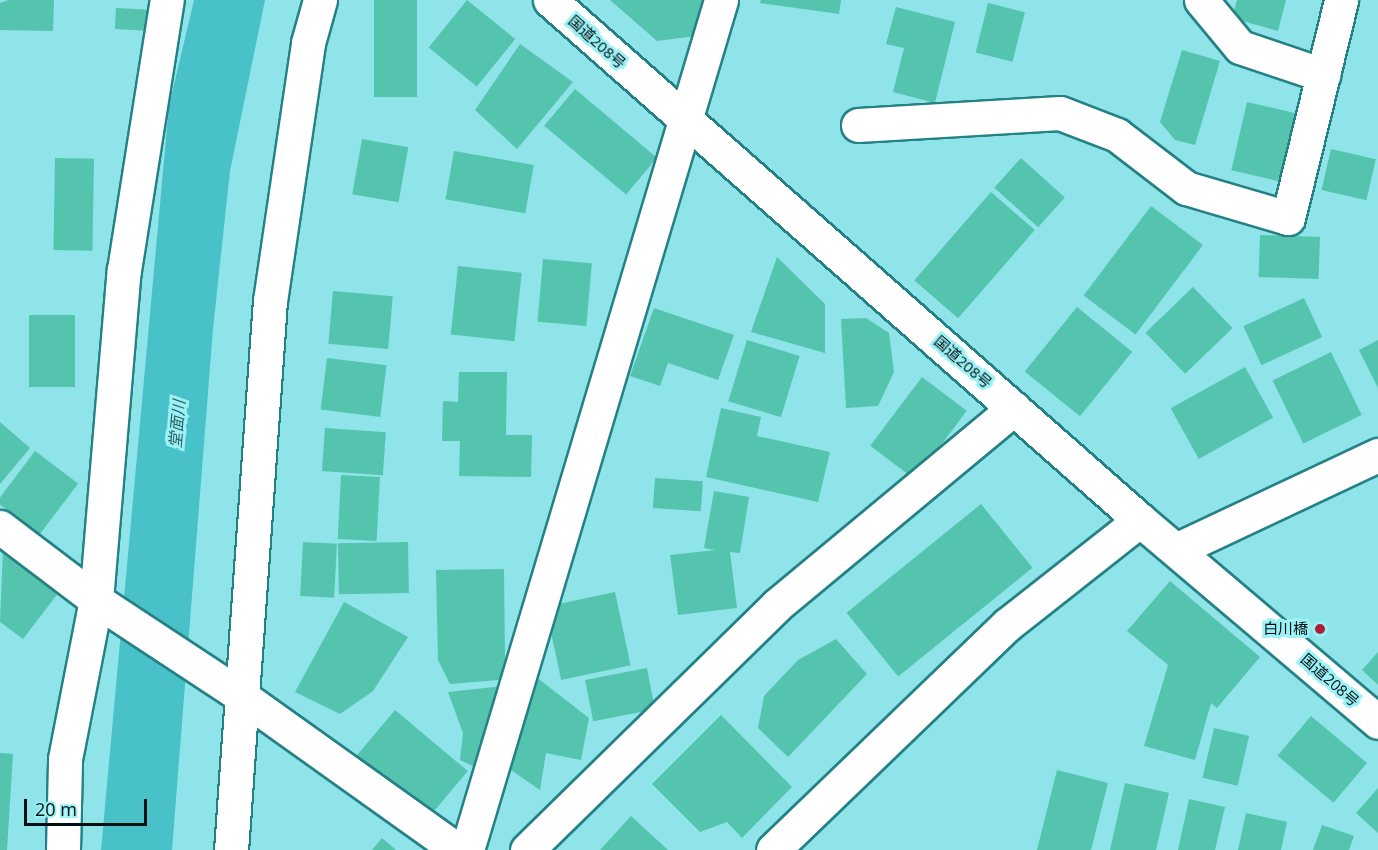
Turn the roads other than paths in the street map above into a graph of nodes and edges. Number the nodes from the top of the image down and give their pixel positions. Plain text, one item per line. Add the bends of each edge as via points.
1 (167, 0) edge
2 (320, 0) edge
3 (550, 0) edge
4 (721, 0) edge
5 (1201, 0) edge
6 (1341, 0) edge
7 (1323, 75) junction
8 (685, 122) junction
9 (858, 125) dead end
10 (1014, 408) junction
11 (1378, 455) edge
12 (1140, 520) junction
13 (0, 527) edge
14 (1178, 549) junction
15 (96, 600) junction
16 (240, 695) junction
17 (1378, 722) edge
18 (63, 850) edge
19 (231, 850) edge
20 (457, 850) edge
21 (467, 850) edge
22 (527, 850) edge
23 (773, 850) edge

1 - 15 main road via 124,270
2 - 16 main road via 308,43 270,301
3 - 8 main road, 国道208号
4 - 8 main road
5 - 7 main road via 1240,47
6 - 7 main road
7 - 9 main road via 1288,218 1186,188 1117,135 1060,113
8 - 10 main road, 国道208号
8 - 21 main road
10 - 12 main road, 国道208号
10 - 22 main road via 777,605
11 - 14 main road
12 - 14 main road, 国道208号
12 - 23 main road via 1008,624
13 - 15 main road
14 - 17 main road, 国道208号
15 - 16 main road
15 - 18 main road via 65,759
16 - 19 main road
16 - 20 main road

